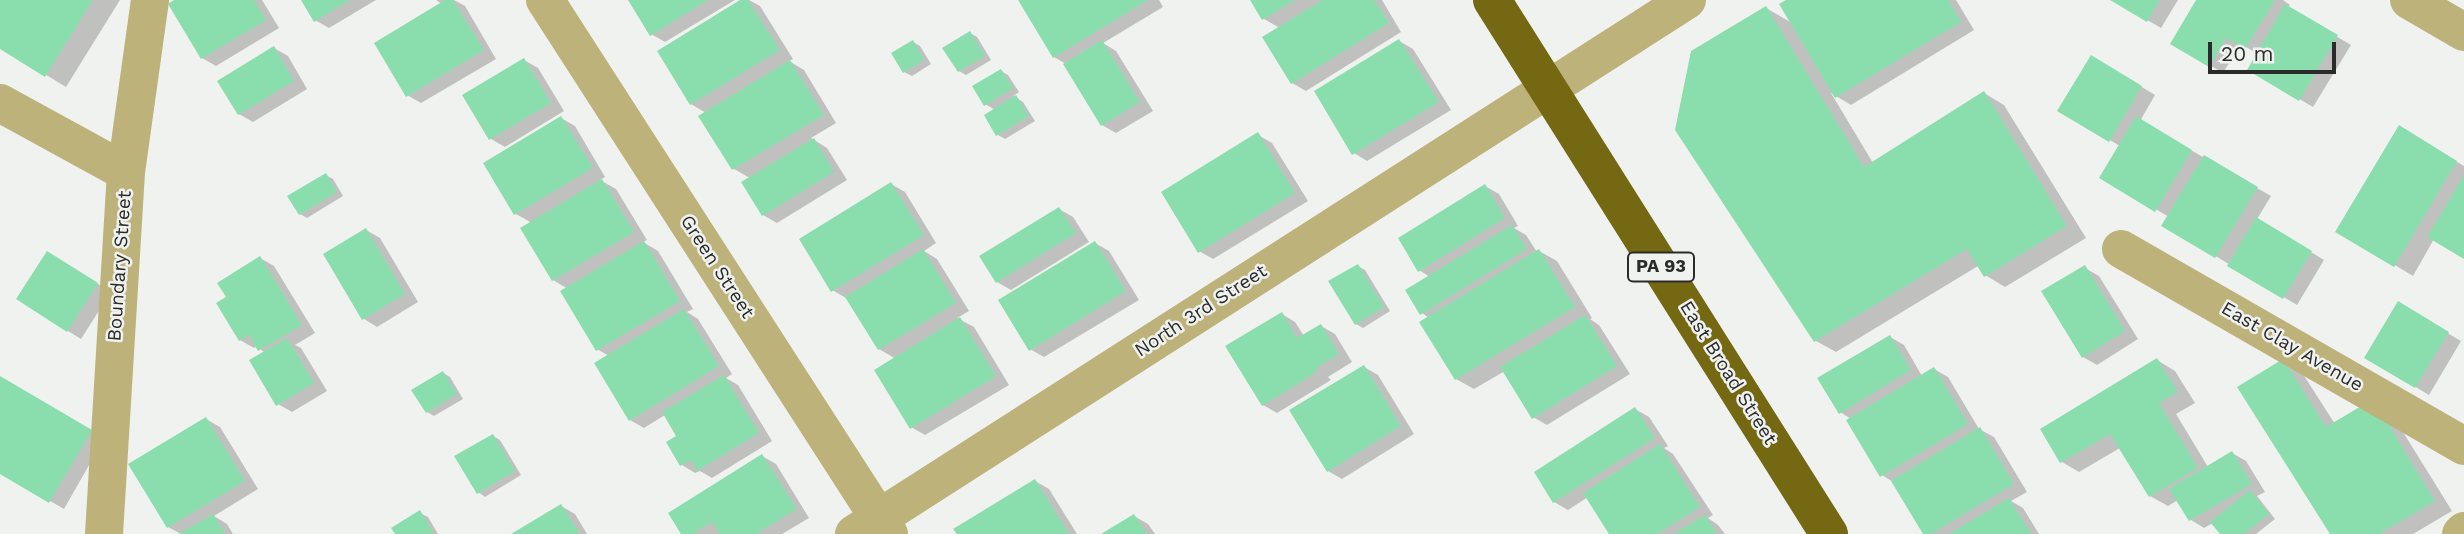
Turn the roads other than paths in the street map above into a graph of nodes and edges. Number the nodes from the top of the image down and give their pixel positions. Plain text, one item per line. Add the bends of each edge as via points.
1 (150, 0) edge
2 (545, 0) edge
3 (1492, 0) edge
4 (1687, 0) edge
5 (2409, 0) edge
6 (2464, 32) edge
7 (1549, 89) junction
8 (0, 103) edge
9 (126, 172) junction
10 (2121, 248) dead end
11 (2464, 446) edge
12 (874, 529) edge
13 (104, 534) edge
14 (1829, 534) edge

1 - 9 street, Boundary Street
2 - 12 street, Green Street
3 - 7 highway, East Broad Street / PA 93
4 - 7 street, North 3rd Street
5 - 6 street
7 - 12 street, North 3rd Street
7 - 14 highway, East Broad Street / PA 93
8 - 9 street
9 - 13 street, Boundary Street
10 - 11 street, East Clay Avenue

